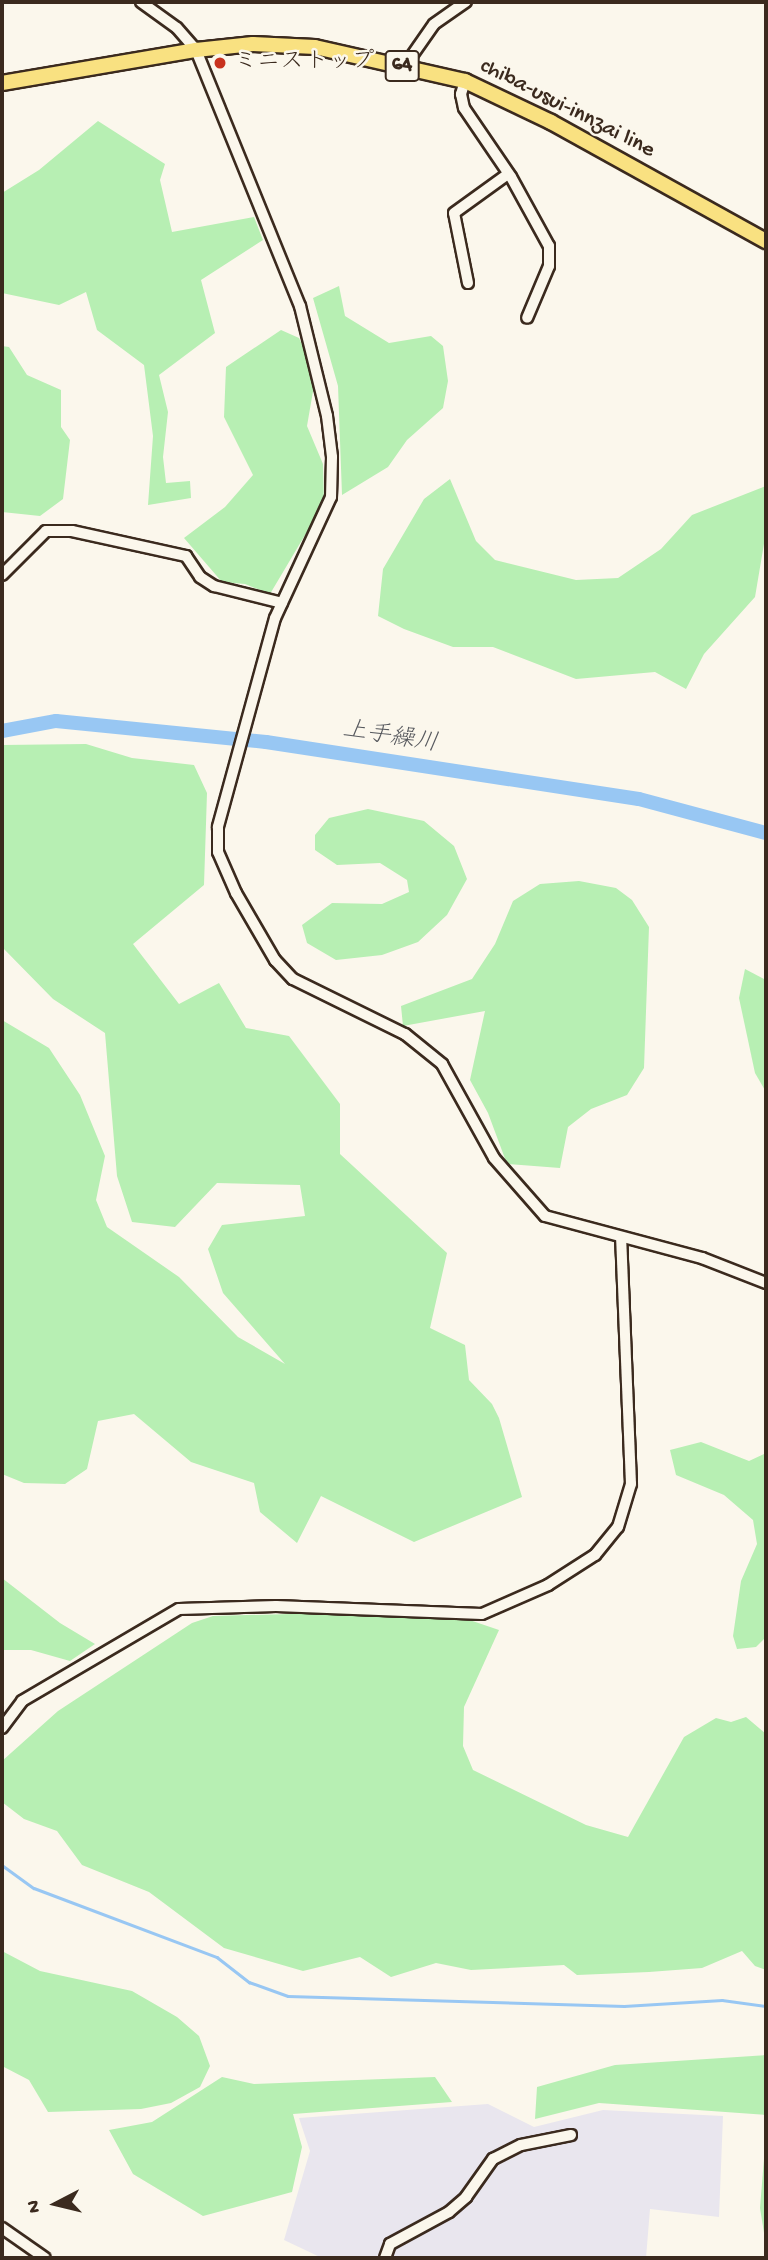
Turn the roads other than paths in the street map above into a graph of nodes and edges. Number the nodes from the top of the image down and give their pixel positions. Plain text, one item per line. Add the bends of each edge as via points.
1 (141, 2) edge
2 (466, 2) edge
3 (196, 50) junction
4 (404, 67) junction
5 (466, 81) junction
6 (2, 83) edge
7 (508, 174) junction
8 (766, 241) edge
9 (468, 283) dead end
10 (527, 318) dead end
11 (2, 575) edge
12 (282, 603) junction
13 (621, 1237) junction
14 (766, 1283) edge
15 (2, 1728) edge
16 (571, 2134) dead end
17 (2, 2228) edge
18 (46, 2258) edge
19 (385, 2258) edge

1 - 3 street
2 - 4 street via 435,24
3 - 4 main road, chiba-usui-innzai line / 64 via 277,44
3 - 6 main road, chiba-usui-innzai line / 64
3 - 12 street via 300,306 327,416 331,497
4 - 5 main road, chiba-usui-innzai line / 64
5 - 7 street via 461,94 464,108
5 - 8 main road, chiba-usui-innzai line / 64 via 551,122
7 - 9 street via 454,213
7 - 10 street via 549,246 548,267
11 - 12 street via 46,531 72,531 186,556 200,577 214,586
12 - 13 street via 218,827 218,852 236,893 275,960 307,989 390,1025 442,1064 494,1158 545,1216
13 - 14 street via 702,1258
13 - 15 street via 631,1484 618,1527 595,1555 548,1585 482,1614 276,1606 179,1609 22,1701
16 - 19 street via 521,2146 493,2159 466,2197 390,2244
17 - 18 street

